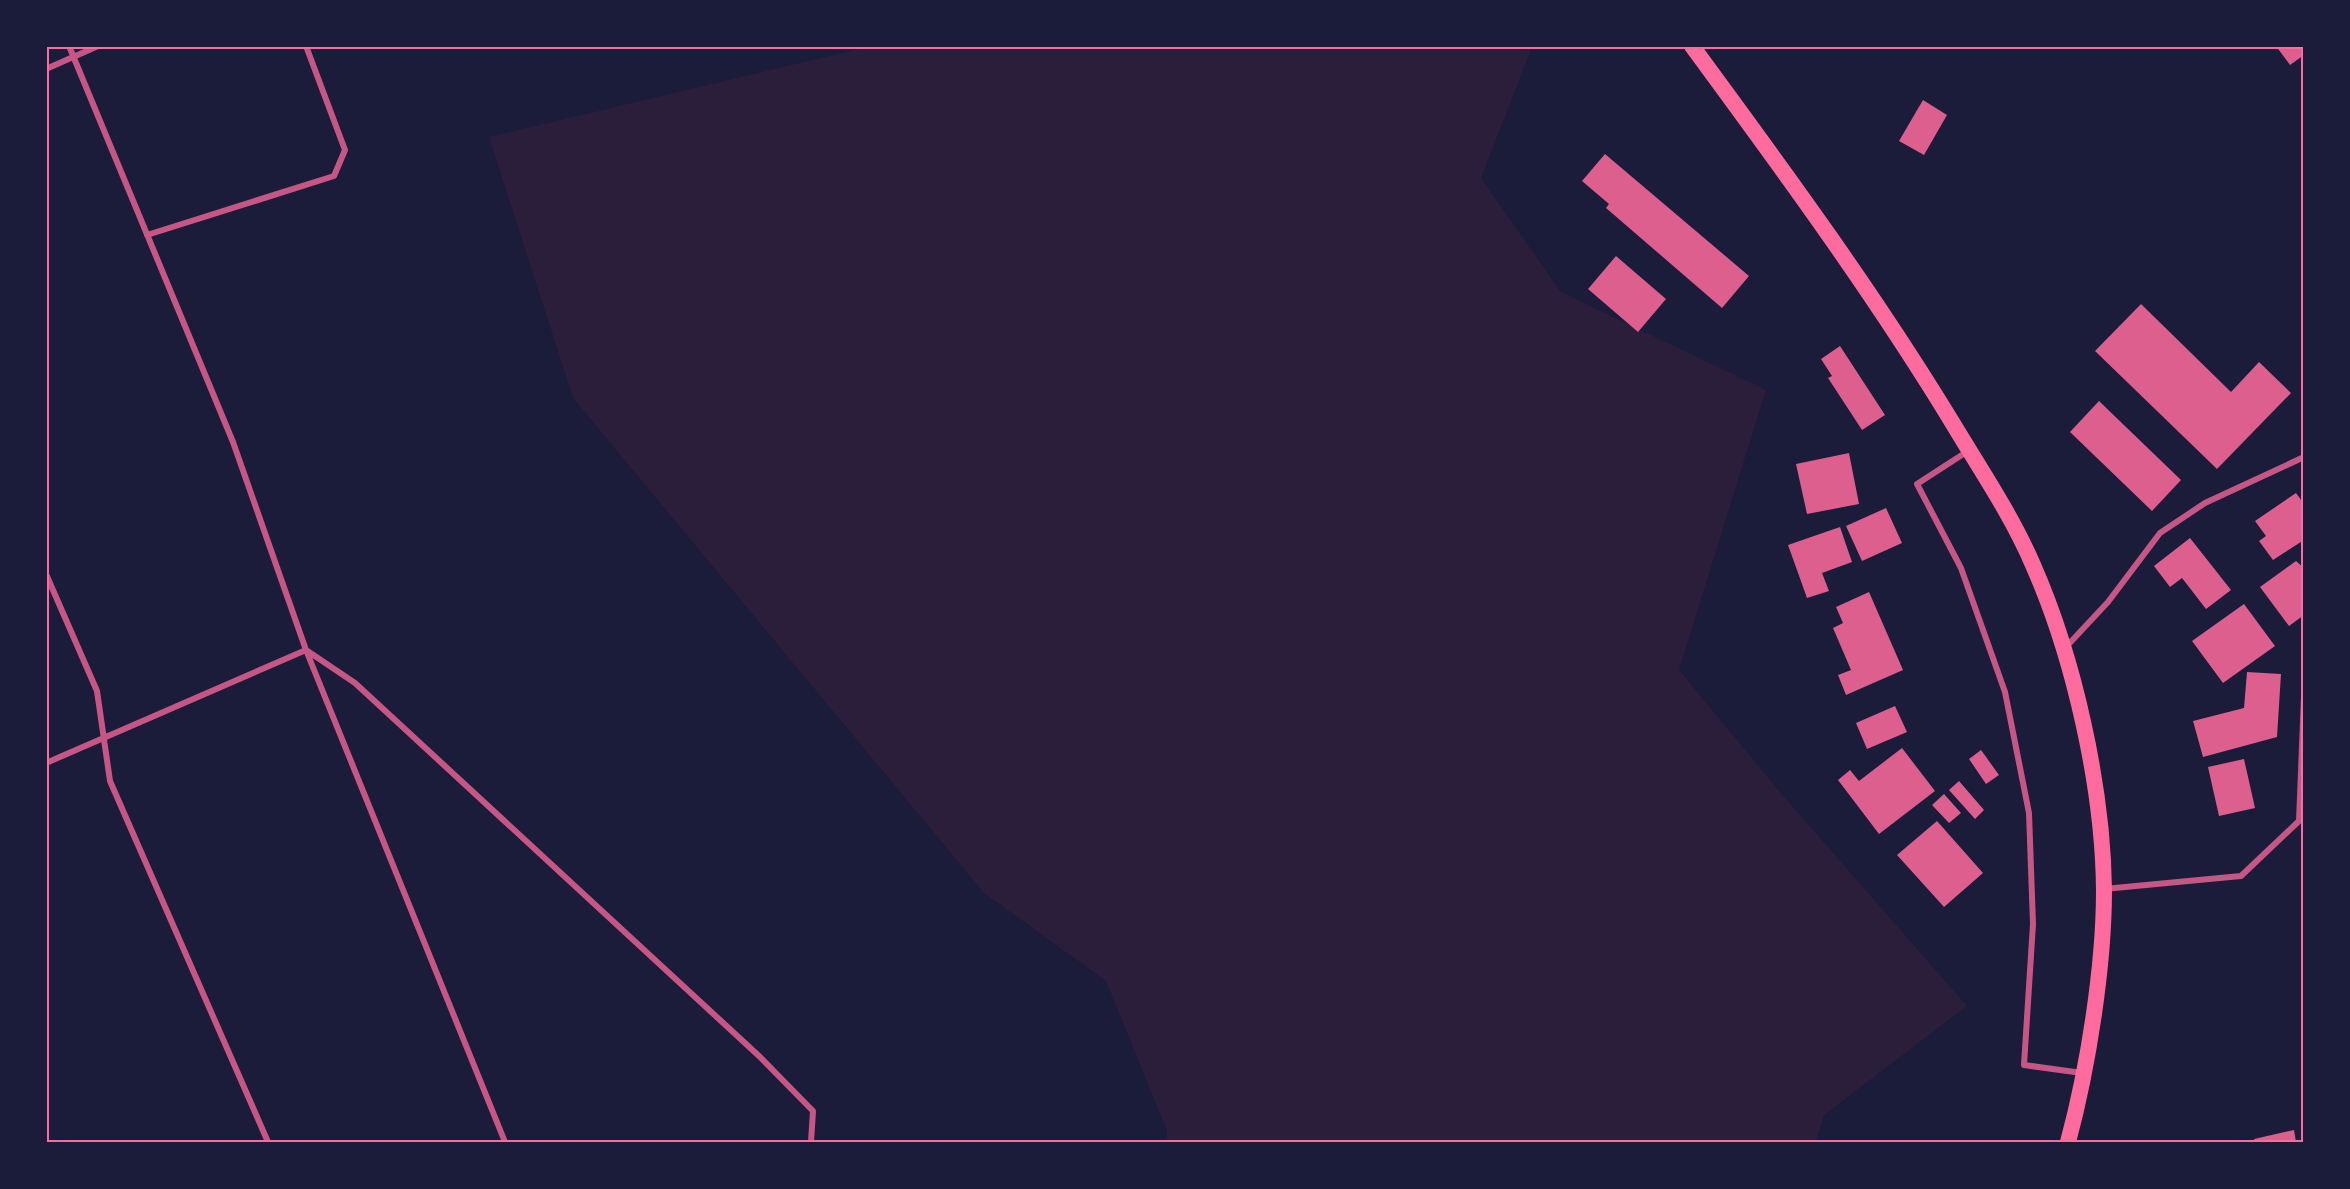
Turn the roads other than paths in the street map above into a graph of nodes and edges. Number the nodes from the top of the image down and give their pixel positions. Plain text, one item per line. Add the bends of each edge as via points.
1 (69, 46) edge
2 (98, 46) edge
3 (306, 46) edge
4 (1692, 46) edge
5 (75, 57) junction
6 (46, 69) edge
7 (147, 235) junction
8 (1969, 450) junction
9 (2304, 457) edge
10 (46, 574) edge
11 (306, 650) junction
12 (2064, 650) junction
13 (2304, 696) edge
14 (104, 739) junction
15 (46, 763) edge
16 (2104, 889) junction
17 (2083, 1074) junction
18 (268, 1143) edge
19 (505, 1143) edge
20 (811, 1143) edge
21 (2068, 1143) edge

1 - 5 street
2 - 5 street
3 - 7 street via 345,150 334,176
4 - 8 highway via 1827,231 1903,342
5 - 6 street
5 - 7 street
7 - 11 street via 233,442
8 - 12 highway via 2033,565
8 - 17 street via 1917,484 1961,568 2005,692 2029,813 2033,924 2024,1065
9 - 12 street via 2205,503 2160,533 2108,602
10 - 14 street via 97,691
11 - 14 street
11 - 19 street
11 - 20 street via 355,683 759,1056 813,1111
12 - 16 highway via 2093,775
13 - 16 street via 2299,821 2241,876
14 - 15 street
14 - 18 street via 110,781
16 - 17 highway via 2100,955
17 - 21 highway

